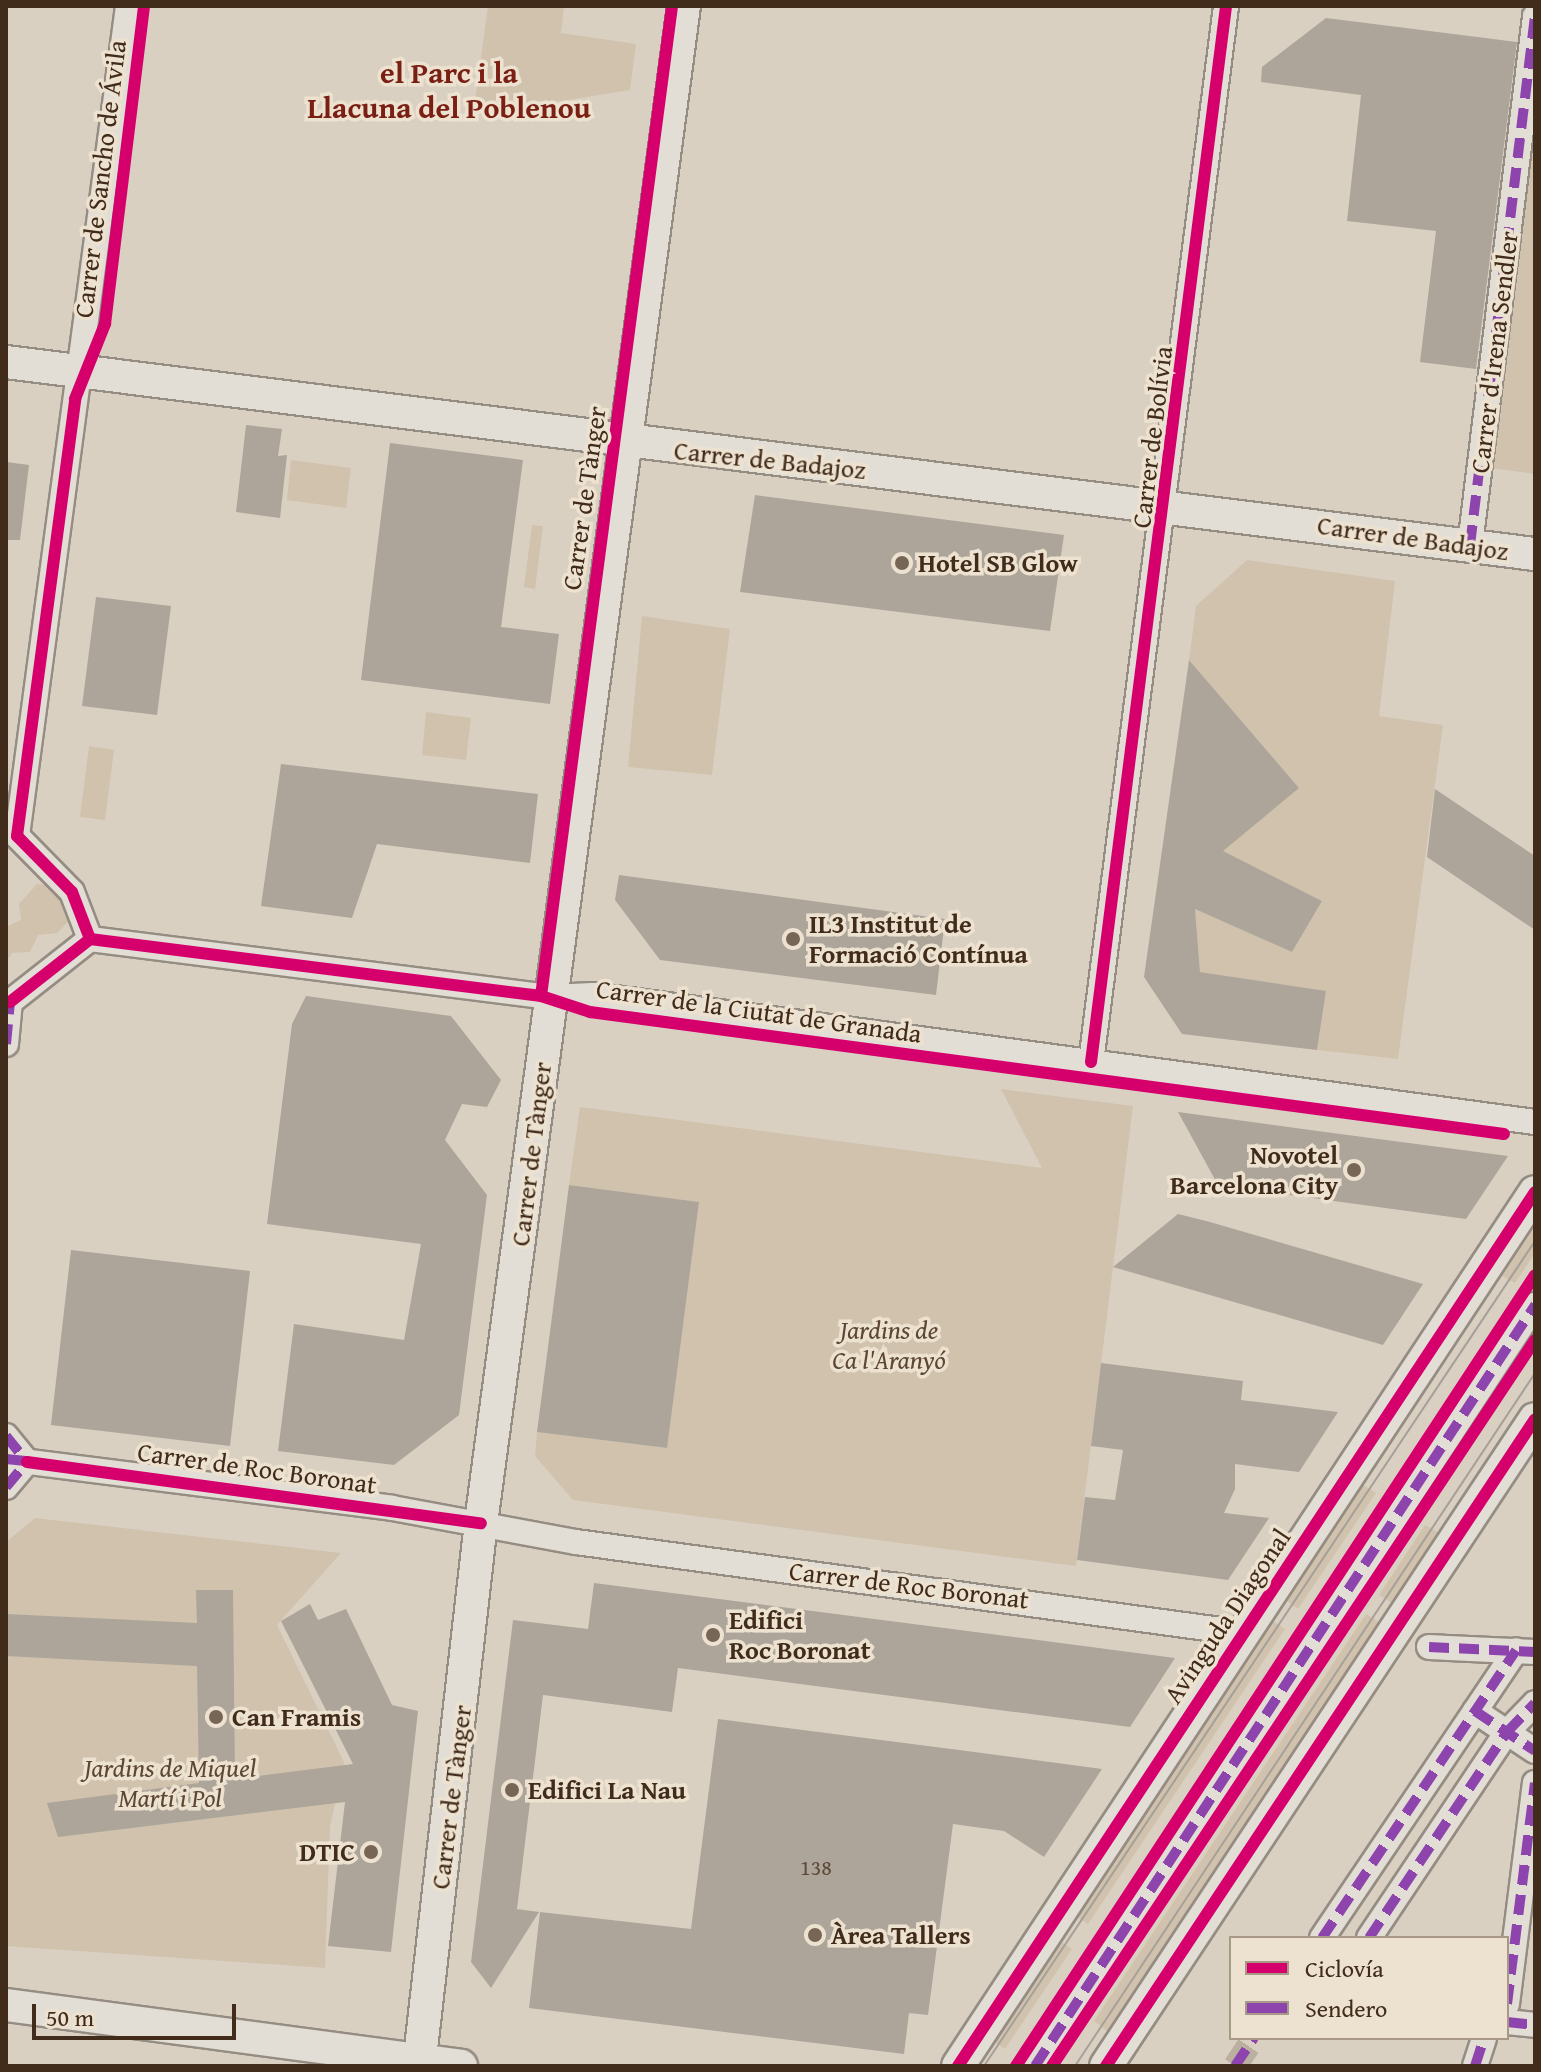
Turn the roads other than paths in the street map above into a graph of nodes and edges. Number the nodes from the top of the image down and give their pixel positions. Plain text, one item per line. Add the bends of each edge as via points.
1 (128, 6) edge
2 (684, 6) edge
3 (1226, 6) edge
4 (1535, 16) edge
5 (6, 362) edge
6 (79, 372) junction
7 (625, 443) junction
8 (1166, 506) junction
9 (1470, 545) junction
10 (1535, 554) edge
11 (12, 841) edge
12 (90, 939) junction
13 (550, 997) junction
14 (8, 1001) edge
15 (6, 1044) edge
16 (1091, 1062) junction
17 (1535, 1122) edge
18 (1535, 1192) edge
19 (1535, 1305) edge
20 (1535, 1419) edge
21 (6, 1436) edge
22 (16, 1461) edge
23 (6, 1487) edge
24 (481, 1523) junction
25 (1243, 1633) junction
26 (1429, 1647) dead end
27 (1526, 1651) edge
28 (1535, 1703) edge
29 (1475, 1711) junction
30 (1507, 1732) junction
31 (1535, 1751) edge
32 (1535, 1783) edge
33 (1323, 1936) edge
34 (1370, 1936) edge
35 (1509, 1988) edge
36 (6, 2005) edge
37 (1509, 2022) edge
38 (1535, 2025) edge
39 (1483, 2040) edge
40 (420, 2064) edge
41 (461, 2066) edge
42 (958, 2066) edge
43 (1035, 2066) edge
44 (1106, 2066) edge
45 (1475, 2066) edge

1 - 6 street, Carrer de Sancho de Ávila
2 - 7 street, Carrer de Tànger
3 - 8 street, Carrer de Bolívia
4 - 9 street, Carrer d'Irena Sendler
5 - 6 street, Carrer de Badajoz
6 - 7 street, Carrer de Badajoz
6 - 11 street, Carrer de Sancho de Ávila
7 - 8 street, Carrer de Badajoz
7 - 13 street, Carrer de Tànger
8 - 9 street, Carrer de Badajoz
8 - 16 street, Carrer de Bolívia
9 - 10 street, Carrer de Badajoz
11 - 12 street via 72,892
12 - 13 street, Carrer de la Ciutat de Granada
12 - 14 street
13 - 16 street, Carrer de la Ciutat de Granada via 593,995
13 - 24 street, Carrer de Tànger
14 - 15 street
16 - 17 street, Carrer de la Ciutat de Granada
18 - 25 street, Avinguda Diagonal
19 - 43 street
20 - 44 street
21 - 22 street
22 - 23 street
22 - 24 street, Carrer de Roc Boronat
24 - 25 street, Carrer de Roc Boronat via 576,1542
24 - 40 street, Carrer de Tànger
25 - 42 street, Avinguda Diagonal
26 - 27 street
27 - 29 street
28 - 30 street
29 - 30 street
29 - 33 street
30 - 31 street
30 - 34 street
32 - 35 street
36 - 40 street
37 - 38 street
39 - 45 street
40 - 41 street

